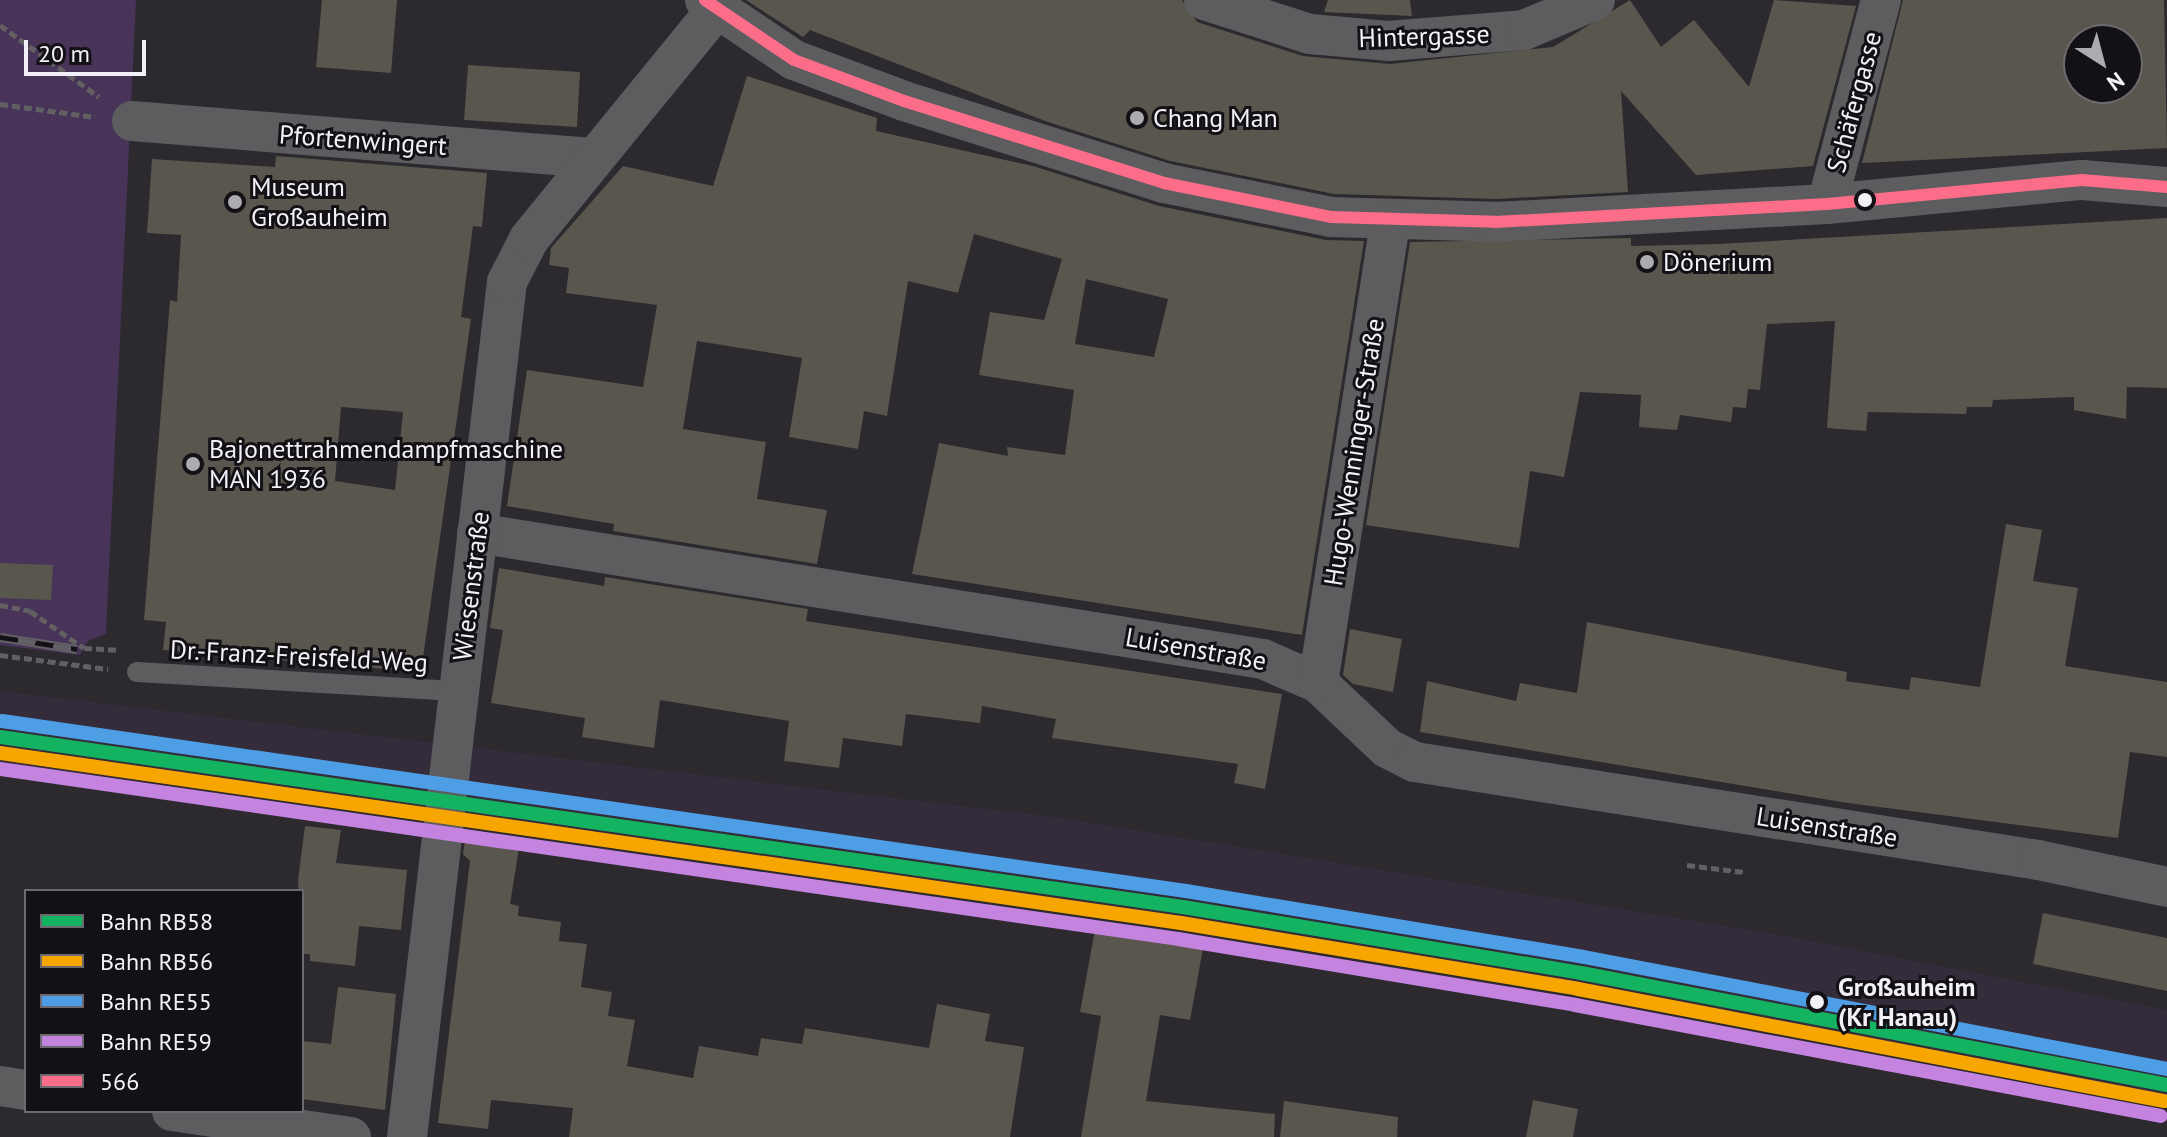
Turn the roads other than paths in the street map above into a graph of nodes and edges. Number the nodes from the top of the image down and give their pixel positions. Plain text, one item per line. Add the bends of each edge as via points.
1 (1204, 0) edge
2 (1595, 0) edge
3 (1881, 0) edge
4 (710, 5) edge
5 (132, 121) road end
6 (593, 158) junction
7 (2167, 187) edge
8 (1827, 204) junction
9 (1390, 222) junction
10 (477, 533) junction
11 (137, 672) road end
12 (1318, 683) junction
13 (459, 691) junction
14 (2167, 887) edge
15 (0, 1086) edge
16 (24, 1090) edge
17 (186, 1113) edge
18 (351, 1137) edge
19 (407, 1137) edge

1 - 2 street, Hintergasse via 1310,34 1388,41 1524,30
3 - 8 street, Schäfergasse
4 - 6 street, Wiesenstraße
4 - 9 street via 804,64 976,126 1164,183 1302,212
5 - 6 street, Pfortenwingert
6 - 10 street, Wiesenstraße via 521,250 507,282
7 - 8 street via 2082,180
8 - 9 street via 1495,222
9 - 12 street, Hugo-Wenninger-Straße
10 - 12 street, Luisenstraße via 1263,659
10 - 13 street, Wiesenstraße
11 - 13 lane, Dr.-Franz-Freisfeld-Weg
12 - 14 street, Luisenstraße via 1387,748 1415,762 2038,860
13 - 19 street, Wiesenstraße
15 - 16 street
17 - 18 street

